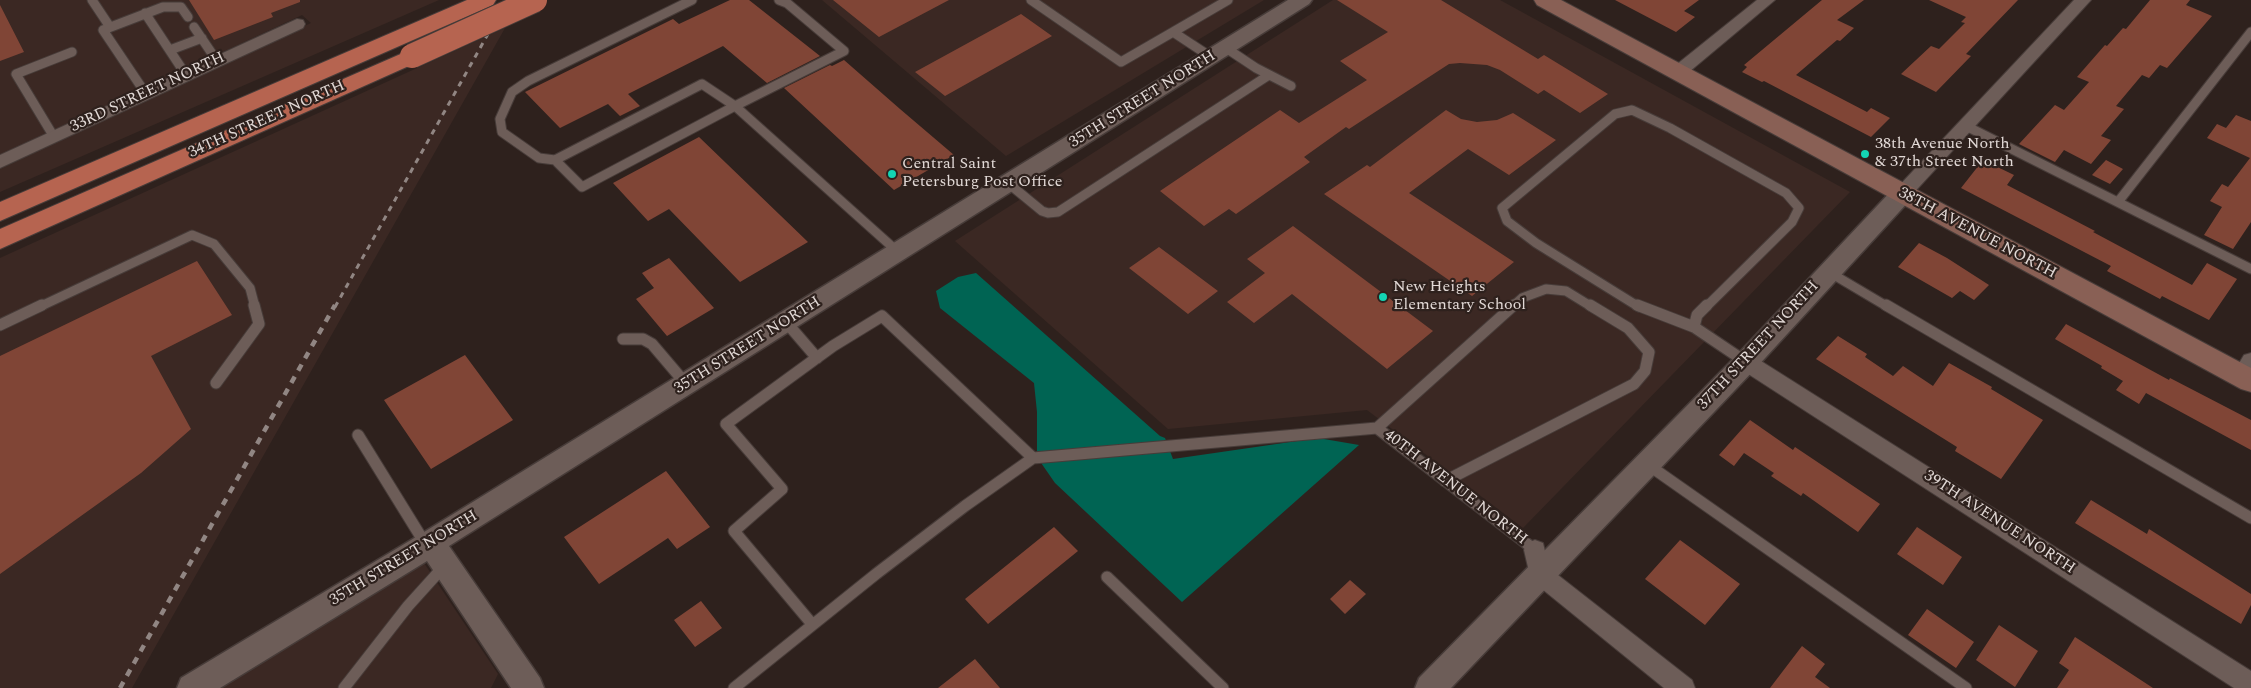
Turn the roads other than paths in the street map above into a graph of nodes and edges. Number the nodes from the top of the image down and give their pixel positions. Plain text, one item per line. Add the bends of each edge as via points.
1 (92, 0) edge
2 (151, 0) edge
3 (485, 0) edge
4 (535, 0) edge
5 (692, 0) edge
6 (779, 0) edge
7 (1031, 0) edge
8 (1228, 0) edge
9 (1302, 0) edge
10 (1545, 0) edge
11 (1767, 0) edge
12 (2083, 0) edge
13 (145, 13) junction
14 (188, 17) dead end
15 (296, 24) dead end
16 (110, 27) junction
17 (194, 27) dead end
18 (1172, 32) junction
19 (2251, 32) edge
20 (202, 38) junction
21 (170, 50) junction
22 (72, 52) dead end
23 (1218, 52) junction
24 (218, 61) junction
25 (1677, 73) junction
26 (186, 75) junction
27 (1269, 75) junction
28 (1291, 86) dead end
29 (146, 94) junction
30 (735, 106) junction
31 (1966, 126) junction
32 (54, 137) junction
33 (555, 160) junction
34 (0, 162) edge
35 (1008, 183) junction
36 (1902, 194) junction
37 (2118, 202) junction
38 (0, 212) edge
39 (0, 240) edge
40 (898, 252) junction
41 (2251, 269) edge
42 (1829, 272) junction
43 (786, 322) junction
44 (0, 326) edge
45 (1694, 327) junction
46 (623, 340) dead end
47 (817, 358) junction
48 (1746, 362) junction
49 (2248, 373) edge
50 (216, 383) dead end
51 (686, 384) junction
52 (1377, 428) junction
53 (358, 435) dead end
54 (1033, 458) junction
55 (1647, 463) junction
56 (1445, 481) junction
57 (2251, 518) edge
58 (434, 551) junction
59 (1537, 562) junction
60 (1107, 577) dead end
61 (812, 624) junction
62 (2251, 685) edge
63 (192, 688) edge
64 (344, 688) edge
65 (529, 688) edge
66 (734, 688) edge
67 (1224, 688) edge
68 (1430, 688) edge
69 (1683, 688) edge
70 (1966, 688) edge

1 - 16 lane
2 - 13 lane via 154,4
3 - 38 highway, 34TH STREET NORTH
4 - 39 highway, 34TH STREET NORTH, bridge
5 - 33 lane via 512,92 500,119 502,132 539,158
6 - 30 lane via 844,51
7 - 18 lane via 1121,62
8 - 18 lane
9 - 23 street, 35TH STREET NORTH
10 - 25 main road, 38TH AVENUE NORTH
11 - 25 street
12 - 31 street, 37TH STREET NORTH
13 - 14 lane via 162,7 181,7
13 - 16 lane
13 - 21 lane
15 - 24 street, 33RD STREET NORTH
16 - 29 lane via 103,30
17 - 20 lane
18 - 23 lane
19 - 37 lane
20 - 21 lane
20 - 24 lane
21 - 26 lane
22 - 32 lane via 16,74
23 - 27 lane
23 - 35 street, 35TH STREET NORTH
24 - 26 street, 33RD STREET NORTH
25 - 36 main road, 38TH AVENUE NORTH
26 - 29 street, 33RD STREET NORTH
27 - 28 lane
27 - 35 lane via 1058,212 1042,211
29 - 32 street, 33RD STREET NORTH
30 - 33 lane via 702,84
30 - 33 lane via 582,187
30 - 40 lane
31 - 36 street, 37TH STREET NORTH
31 - 37 lane
32 - 34 street, 33RD STREET NORTH
35 - 40 street, 35TH STREET NORTH
36 - 42 street, 37TH STREET NORTH
36 - 49 main road, 38TH AVENUE NORTH
37 - 41 lane
40 - 43 street, 35TH STREET NORTH
42 - 48 street, 37TH STREET NORTH
42 - 57 lane
43 - 47 lane
43 - 51 street, 35TH STREET NORTH
44 - 50 lane via 192,235 214,244 250,288 259,324
45 - 45 lane via 1697,315 1792,222 1799,208 1786,193 1670,128 1632,110 1615,114 1502,208 1507,221 1552,253 1643,309
45 - 48 lane
46 - 51 lane via 642,339 652,344
47 - 54 lane via 882,316
47 - 61 lane via 726,424 782,490 734,531
48 - 55 street, 37TH STREET NORTH
48 - 62 street, 39TH AVENUE NORTH
51 - 58 street, 35TH STREET NORTH
52 - 54 lane
52 - 56 lane, 40TH AVENUE NORTH
52 - 56 lane via 1522,298 1546,289 1566,291 1628,328 1648,352 1645,371 1634,384
53 - 58 lane
54 - 61 lane
55 - 59 street, 37TH STREET NORTH
55 - 70 lane
56 - 59 lane, 40TH AVENUE NORTH
58 - 63 street, 35TH STREET NORTH
58 - 64 lane via 408,606
58 - 65 street
59 - 68 street, 37TH STREET NORTH
59 - 69 street, 40TH AVENUE NORTH
60 - 67 lane
61 - 66 lane

